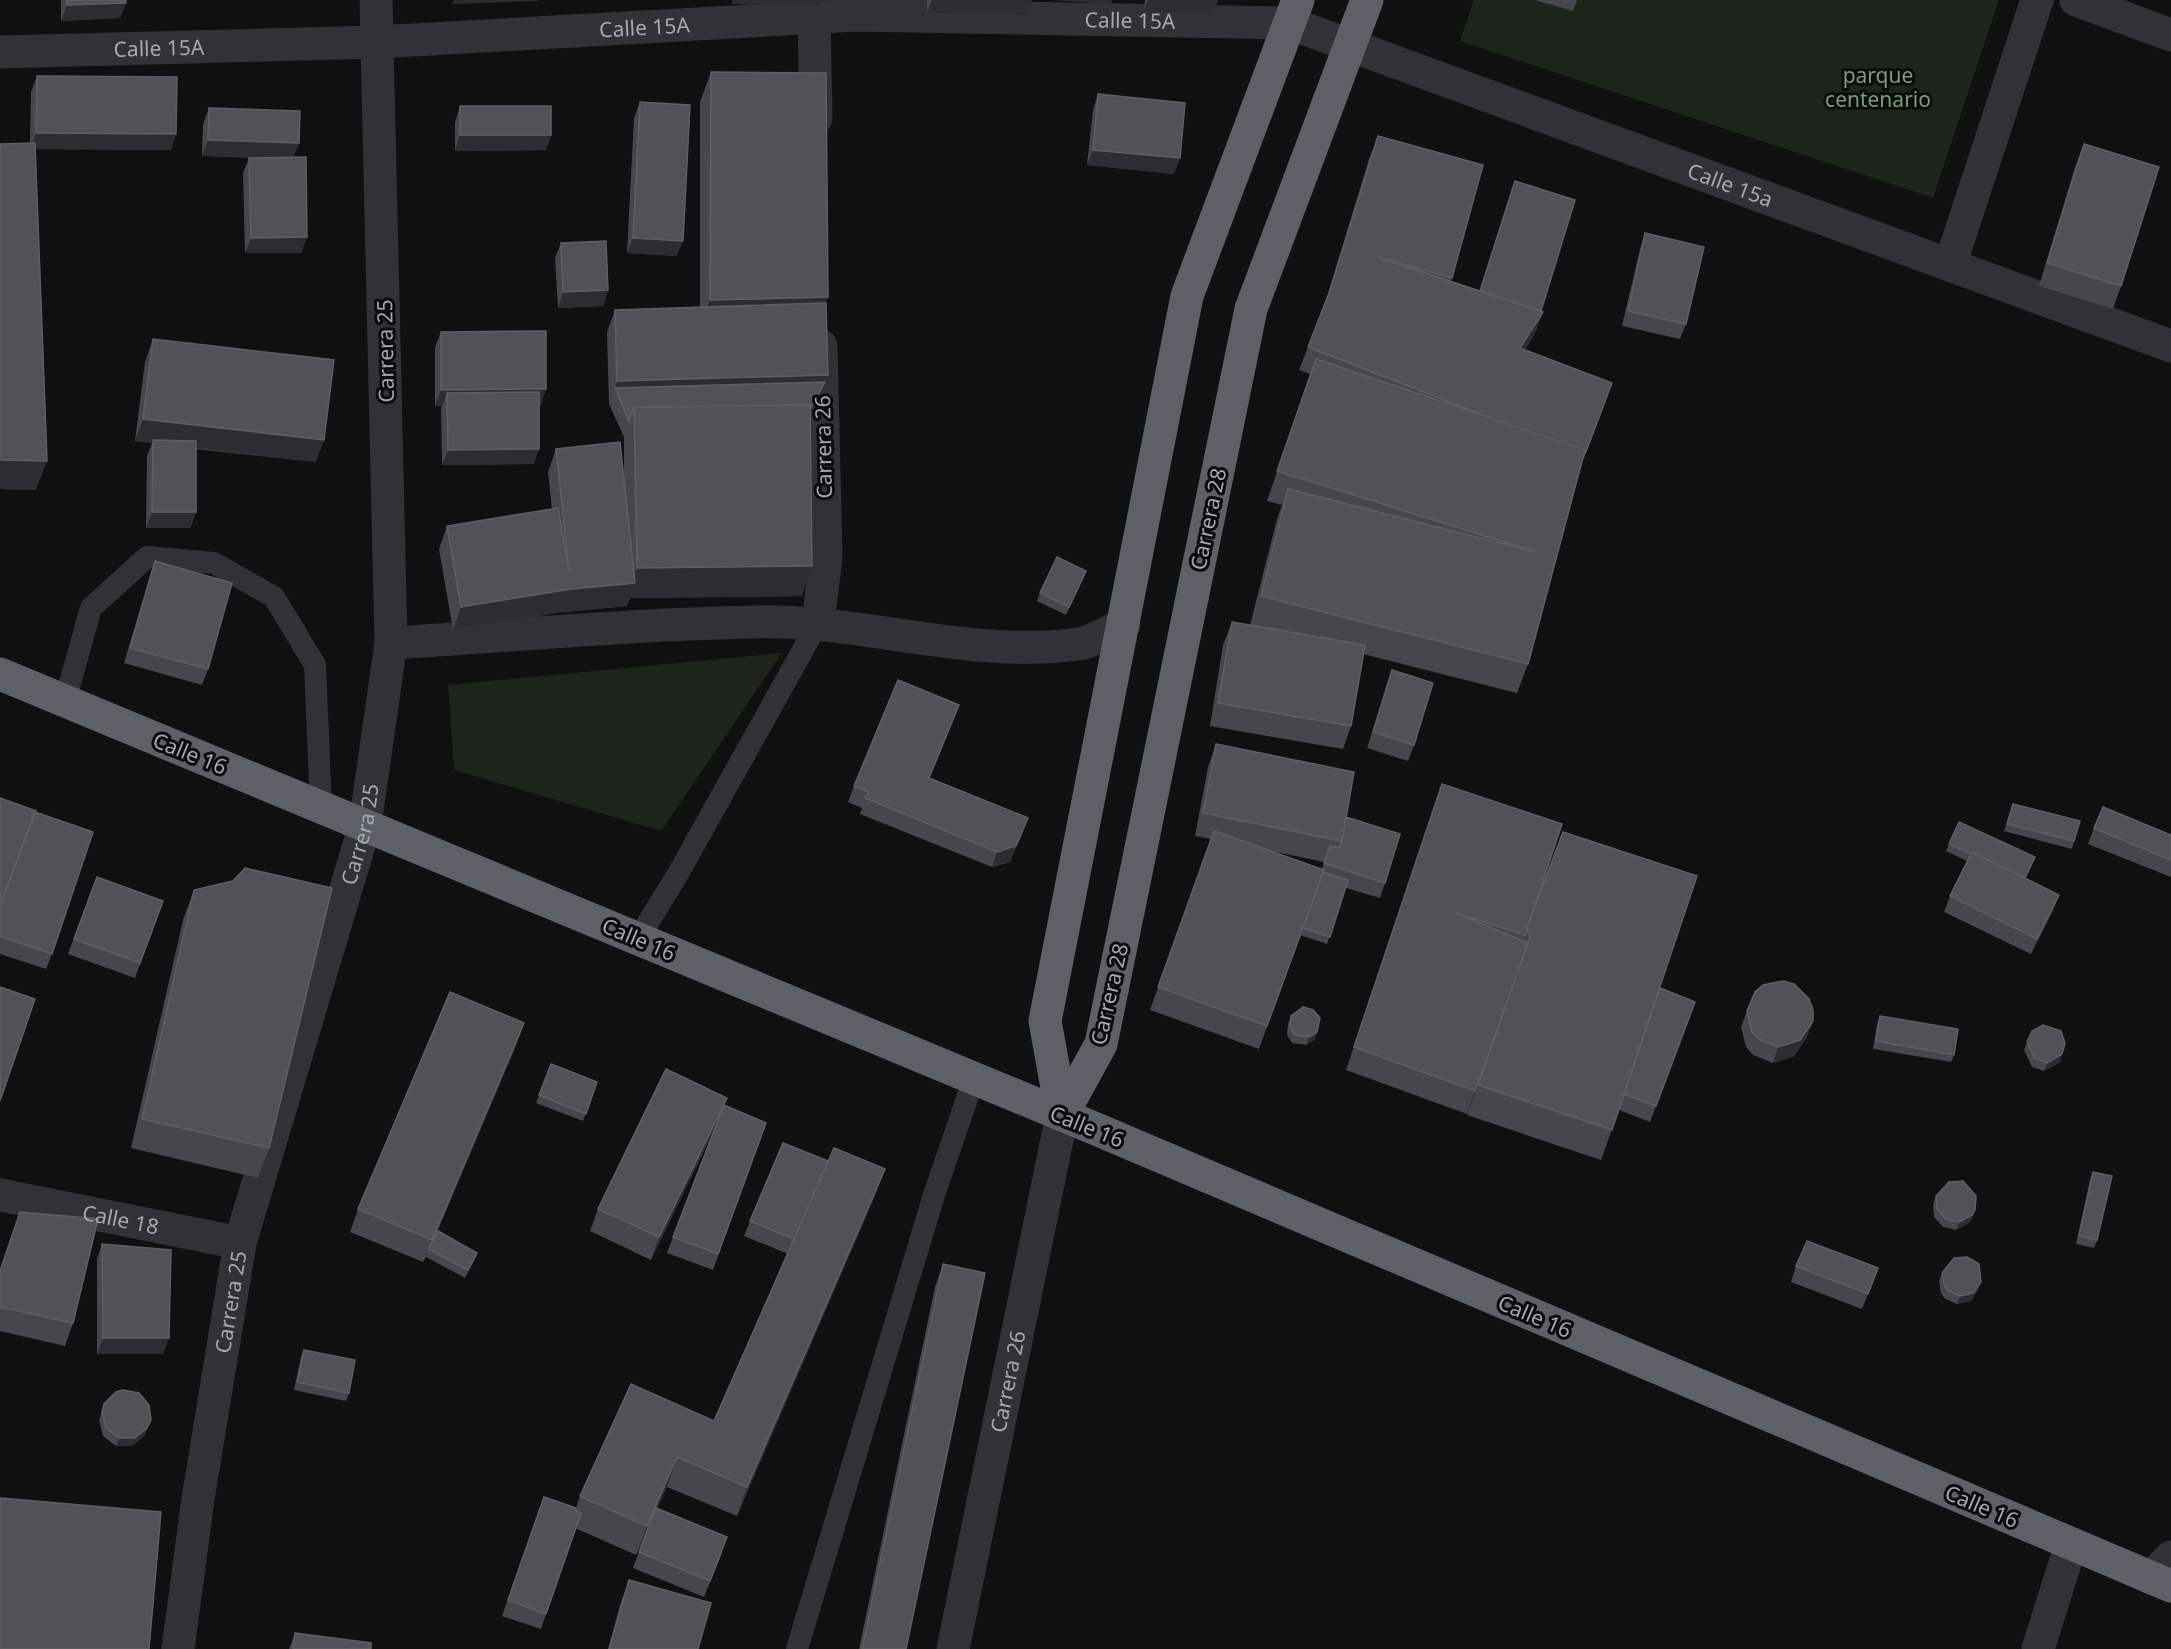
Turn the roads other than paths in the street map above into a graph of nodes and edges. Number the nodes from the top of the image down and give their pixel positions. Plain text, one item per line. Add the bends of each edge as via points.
1 (376, 0) edge
2 (1367, 0) edge
3 (2037, 0) edge
4 (2076, 0) edge
5 (856, 8) edge
6 (1294, 11) edge
7 (814, 18) junction
8 (2171, 35) edge
9 (377, 42) junction
10 (1349, 45) junction
11 (0, 52) edge
12 (817, 149) edge
13 (1950, 266) junction
14 (820, 317) edge
15 (2171, 346) edge
16 (818, 623) junction
17 (1124, 624) junction
18 (391, 643) junction
19 (0, 674) edge
20 (65, 701) junction
21 (321, 807) junction
22 (365, 825) junction
23 (638, 939) junction
24 (974, 1078) junction
25 (1062, 1115) junction
26 (0, 1195) edge
27 (240, 1243) junction
28 (2071, 1544) junction
29 (2164, 1574) edge
30 (178, 1649) edge
31 (797, 1649) edge
32 (953, 1649) edge
33 (2038, 1649) edge

1 - 9 street, Carrera 25
2 - 10 highway, Carrera 28
3 - 13 street
4 - 8 street
5 - 6 street, Calle 15A
5 - 7 street, Calle 15A
6 - 10 street, Calle 15a
6 - 17 highway via 1187,296
7 - 9 street, Calle 15A
7 - 12 street
9 - 11 street, Calle 15A
9 - 18 street, Carrera 25
10 - 13 street, Calle 15a
10 - 25 highway, Carrera 28 via 1251,309 1101,1044
13 - 15 street, Calle 15a
14 - 16 street, Carrera 26 via 826,557
16 - 17 street via 907,637 1018,647 1081,644
16 - 18 street via 754,622
16 - 23 lane
17 - 25 highway via 1045,1021
18 - 22 street, Carrera 25
19 - 20 highway, Calle 16
20 - 21 highway, Calle 16
20 - 21 lane via 91,608 147,556 214,562 274,597 315,665
21 - 22 highway, Calle 16
22 - 23 highway, Calle 16
22 - 27 street, Carrera 25
23 - 24 highway, Calle 16
24 - 25 highway, Calle 16
24 - 31 lane via 934,1195
25 - 28 highway, Calle 16
25 - 32 street, Carrera 26
26 - 27 street, Calle 18
27 - 30 street, Carrera 25
28 - 29 highway, Calle 16
28 - 33 street

